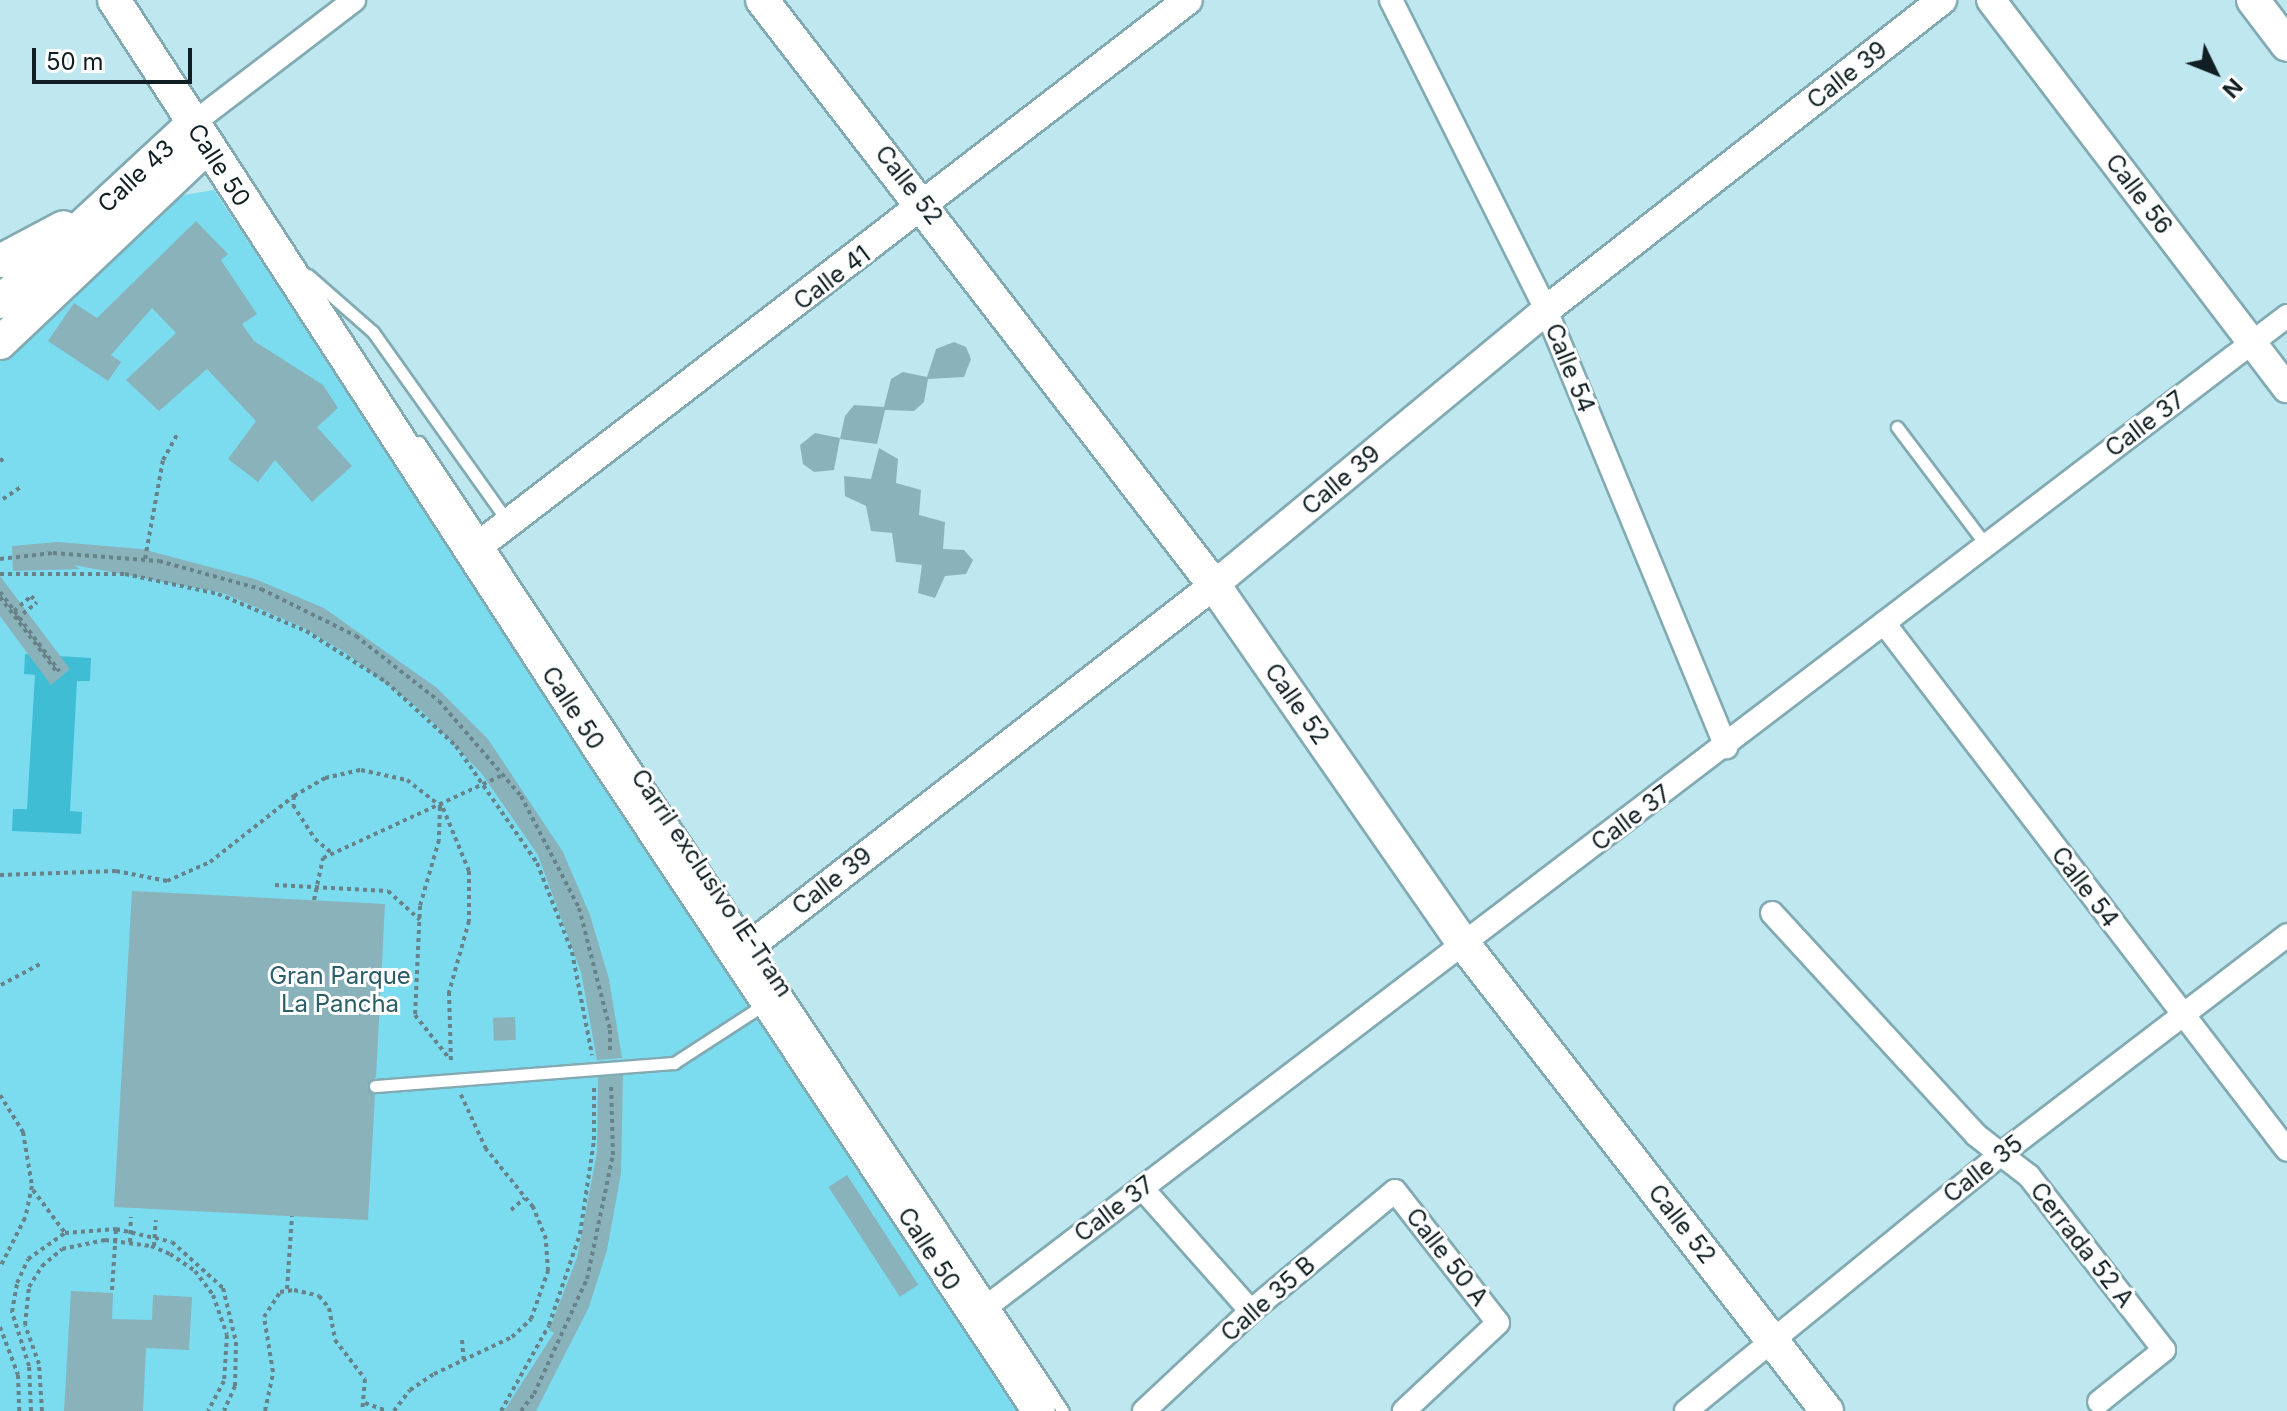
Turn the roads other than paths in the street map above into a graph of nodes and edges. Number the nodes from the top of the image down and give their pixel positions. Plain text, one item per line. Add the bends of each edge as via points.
1 (114, 0) edge
2 (354, 0) edge
3 (762, 0) edge
4 (1188, 0) edge
5 (1391, 0) edge
6 (1942, 0) edge
7 (1991, 0) edge
8 (2253, 0) edge
9 (2287, 45) edge
10 (200, 136) junction
11 (926, 206) junction
12 (102, 208) junction
13 (0, 261) edge
14 (308, 275) junction
15 (0, 302) edge
16 (1546, 310) junction
17 (2287, 316) edge
18 (2253, 342) junction
19 (0, 343) edge
20 (370, 368) dead end
21 (2287, 388) edge
22 (1897, 427) dead end
23 (414, 434) dead end
24 (509, 523) junction
25 (1986, 545) junction
26 (478, 546) junction
27 (1214, 585) junction
28 (1884, 623) junction
29 (1726, 747) junction
30 (1772, 913) dead end
31 (2287, 935) edge
32 (1463, 943) junction
33 (745, 950) junction
34 (768, 1003) junction
35 (2182, 1014) junction
36 (375, 1086) dead end
37 (2287, 1150) edge
38 (2001, 1154) junction
39 (1142, 1188) junction
40 (1395, 1191) joint
41 (982, 1310) junction
42 (1251, 1311) junction
43 (1771, 1339) junction
44 (2099, 1402) dead end
45 (1039, 1411) edge
46 (1063, 1411) edge
47 (1144, 1411) edge
48 (1404, 1411) edge
49 (1686, 1411) edge
50 (1827, 1411) edge

1 - 10 main road, Calle 50
2 - 10 street, Calle 43
3 - 11 main road, Calle 52
4 - 11 street, Calle 41
5 - 16 street, Calle 54
6 - 16 street, Calle 39
7 - 18 street, Calle 56
8 - 9 main road
10 - 12 main road, Calle 43
10 - 14 lane via 212,141
10 - 19 main road, Calle 43
10 - 26 main road, Calle 50
11 - 24 street, Calle 41
11 - 27 main road, Calle 52
12 - 13 main road
12 - 15 main road, Calle 43
14 - 20 lane
14 - 24 lane via 373,332
16 - 27 street, Calle 39
16 - 29 street, Calle 54
17 - 18 street, Calle 37
18 - 21 street, Calle 56
18 - 25 street, Calle 37
22 - 25 lane
23 - 26 lane
24 - 26 street, Calle 41
25 - 28 street, Calle 37
26 - 33 main road, Calle 50
27 - 32 main road, Calle 52
27 - 33 street, Calle 39
28 - 29 street, Calle 37
28 - 35 street, Calle 54
29 - 32 street, Calle 37
30 - 38 street, Cerrada 52 A via 1976,1135
31 - 35 street, Calle 35
32 - 39 street, Calle 37
32 - 43 main road, Calle 52
33 - 34 main road, Calle 50
33 - 41 lane, Carril exclusivo IE-Tram
34 - 36 lane via 674,1063
34 - 41 main road, Calle 50
35 - 37 street, Calle 54
35 - 38 street, Calle 35
38 - 43 street, Calle 35
38 - 44 street, Cerrada 52 A via 2029,1176 2164,1350
39 - 41 street, Calle 37
39 - 42 street
40 - 42 street, Calle 35 B
40 - 48 street, Calle 50 A via 1498,1323
41 - 45 main road, Calle 50
41 - 46 lane, Carril exclusivo IE-Tram
42 - 47 street, Calle 35 B
43 - 49 street, Calle 35
43 - 50 main road, Calle 52

